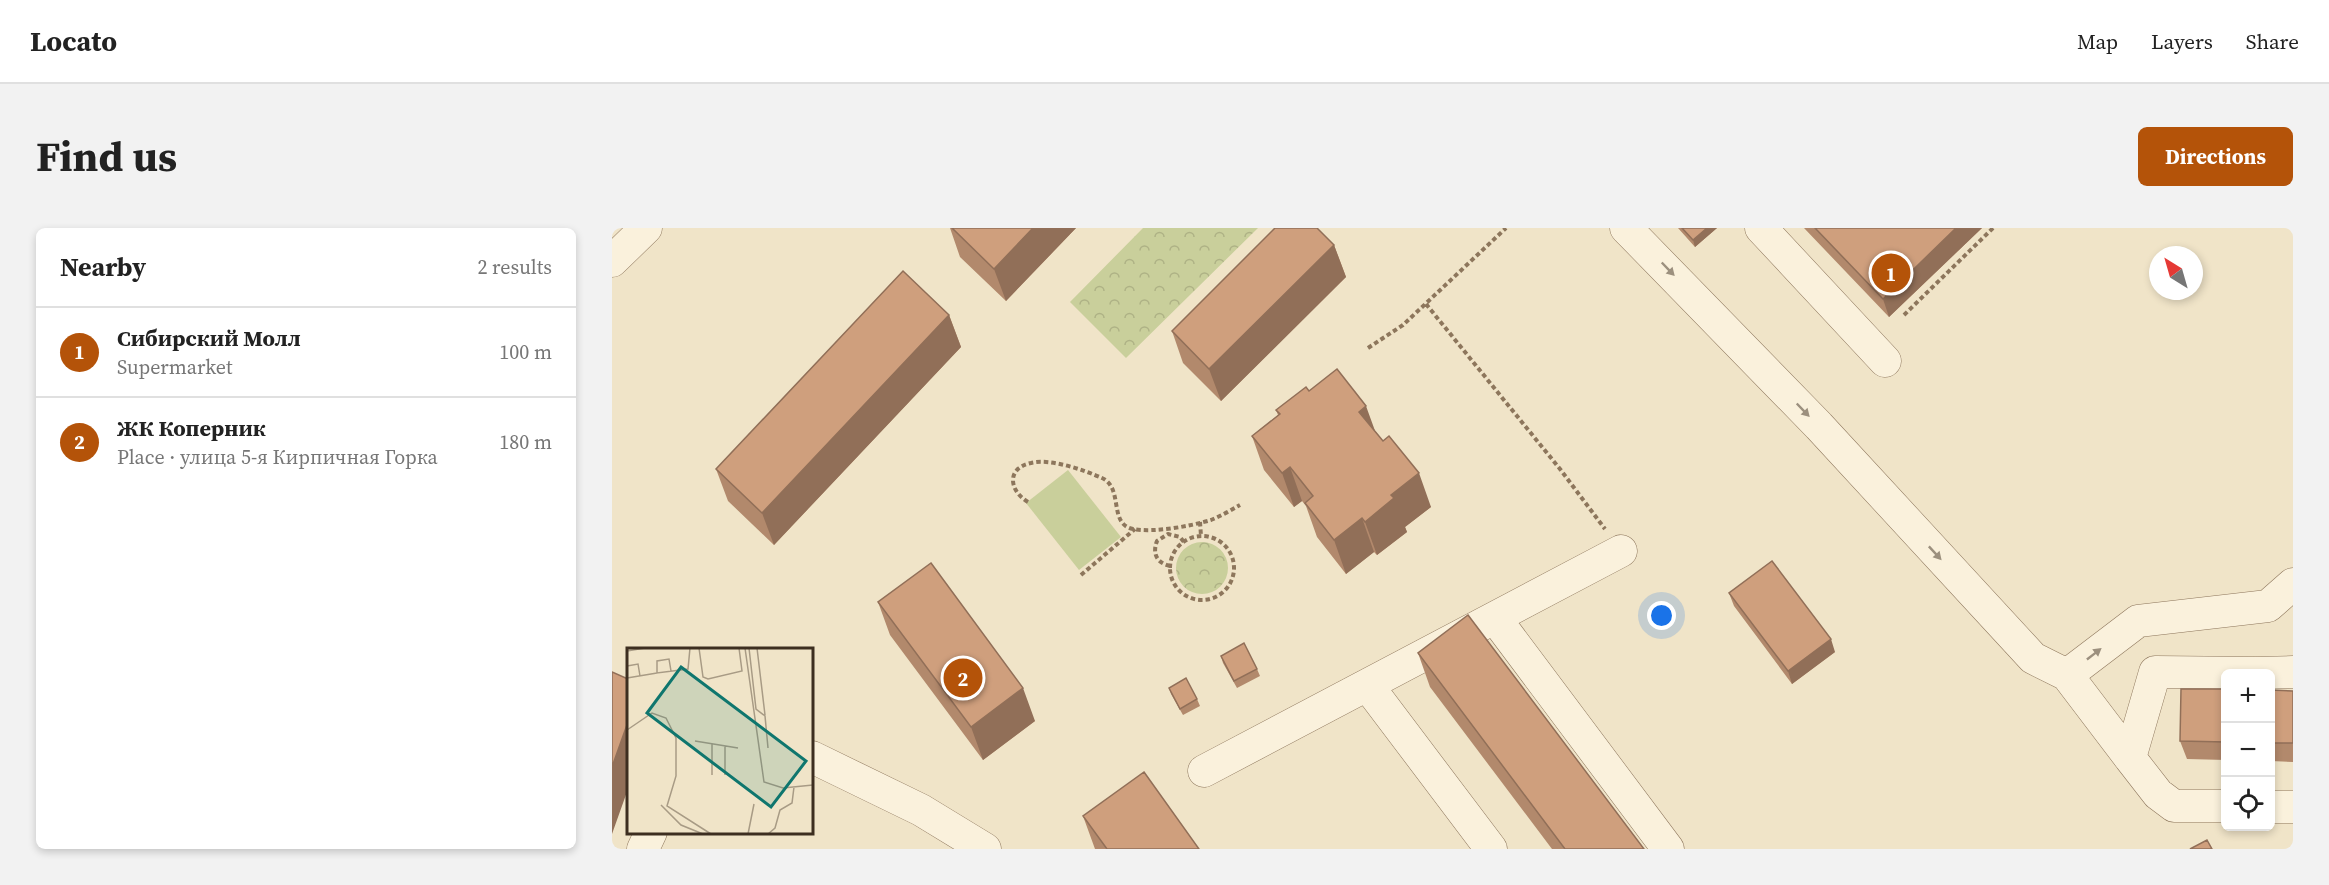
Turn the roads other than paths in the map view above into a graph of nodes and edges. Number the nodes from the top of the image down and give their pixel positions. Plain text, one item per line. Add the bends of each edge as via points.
1 (646, 228) edge
2 (1626, 228) edge
3 (1761, 228) edge
4 (612, 261) edge
5 (1885, 361) dead end
6 (1621, 551) road end
7 (2293, 584) edge
8 (1495, 618) junction
9 (2275, 672) edge
10 (2293, 672) edge
11 (2221, 673) edge
12 (2067, 675) junction
13 (1368, 686) junction
14 (813, 757) edge
15 (2130, 758) junction
16 (1204, 771) dead end
17 (2221, 806) edge
18 (2275, 807) edge
19 (2293, 807) edge
20 (650, 834) edge
21 (644, 849) edge
22 (985, 849) edge
23 (1491, 849) edge
24 (1668, 849) edge

1 - 4 street
2 -> 12 street via 1819,426 2033,658
3 - 5 street
6 - 8 street
12 -> 7 street via 2138,621 2268,606
8 - 13 street
8 - 24 street
9 - 10 street
11 - 15 street via 2156,672
12 - 15 street
13 - 16 street
13 - 23 street
14 - 22 street via 921,810
15 - 17 street via 2158,794 2174,806
18 - 19 street
20 - 21 street

